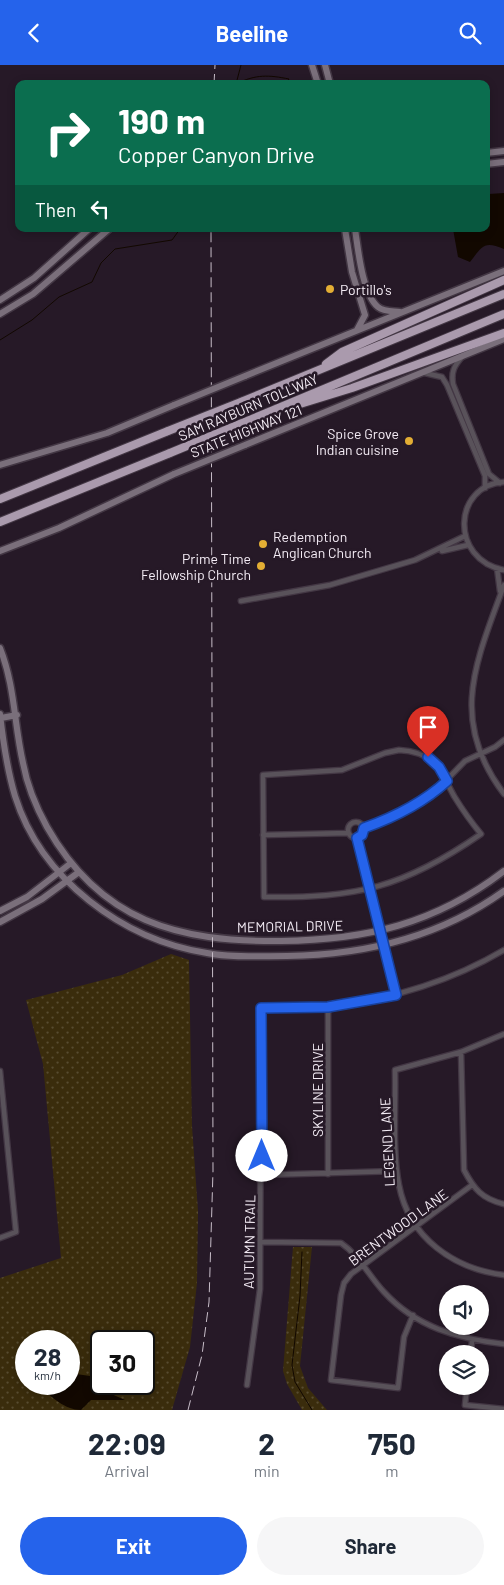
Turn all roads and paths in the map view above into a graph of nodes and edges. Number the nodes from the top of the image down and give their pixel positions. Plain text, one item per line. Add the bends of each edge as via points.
1 (312, 65) edge
2 (325, 65) edge
3 (317, 80) edge
4 (329, 80) edge
5 (504, 151) edge
6 (490, 153) edge
7 (504, 162) edge
8 (490, 164) edge
9 (86, 232) edge
10 (106, 232) edge
11 (345, 232) edge
12 (356, 232) edge
13 (504, 271) edge
14 (504, 280) edge
15 (30, 281) junction
16 (37, 291) junction
17 (504, 294) edge
18 (0, 300) edge
19 (402, 312) junction
20 (504, 314) edge
21 (0, 315) edge
22 (356, 331) junction
23 (504, 333) edge
24 (504, 339) edge
25 (464, 355) junction
26 (318, 371) junction
27 (421, 373) junction
28 (268, 412) junction
29 (0, 465) edge
30 (502, 483) edge
31 (485, 488) junction
32 (0, 499) edge
33 (0, 522) edge
34 (465, 536) junction
35 (468, 545) junction
36 (0, 551) edge
37 (434, 553) junction
38 (497, 568) junction
39 (504, 570) edge
40 (504, 585) edge
41 (500, 595) junction
42 (241, 601) dead end
43 (0, 648) edge
44 (0, 714) edge
45 (17, 715) junction
46 (0, 718) edge
47 (504, 740) edge
48 (480, 754) junction
49 (447, 781) junction
50 (504, 793) edge
51 (364, 828) junction
52 (348, 833) junction
53 (263, 835) junction
54 (357, 838) junction
55 (71, 863) junction
56 (504, 871) edge
57 (78, 872) junction
58 (60, 873) junction
59 (68, 881) junction
60 (370, 890) junction
61 (504, 891) edge
62 (0, 911) edge
63 (0, 922) edge
64 (381, 932) junction
65 (384, 945) junction
66 (504, 950) edge
67 (396, 995) junction
68 (328, 1007) junction
69 (504, 1034) edge
70 (461, 1052) junction
71 (0, 1071) edge
72 (397, 1171) junction
73 (328, 1174) junction
74 (262, 1175) junction
75 (472, 1185) junction
76 (504, 1204) edge
77 (417, 1225) junction
78 (0, 1238) edge
79 (261, 1242) junction
80 (362, 1264) junction
81 (504, 1275) edge
82 (413, 1315) junction
83 (472, 1340) junction
84 (504, 1344) edge
85 (472, 1345) edge
86 (247, 1385) dead end
87 (466, 1395) edge
88 (504, 1409) edge

1 - 3 main road
2 - 4 main road
5 - 6 main road
7 - 8 main road
9 - 15 main road
10 - 16 main road
11 - 22 main road via 352,272 365,315
12 - 19 main road via 362,269 375,304 388,311
13 - 19 main road
14 - 26 highway via 342,351
15 - 16 main road
15 - 18 main road
16 - 21 main road
17 - 26 highway, SAM RAYBURN TOLLWAY
19 - 22 main road
20 - 28 highway, SAM RAYBURN TOLLWAY
22 - 29 main road, bridge via 106,433
23 - 28 highway via 335,394
24 - 25 main road, STATE HIGHWAY 121
25 - 27 main road, STATE HIGHWAY 121
25 - 30 street via 455,364 453,384 489,474
26 - 32 highway, SAM RAYBURN TOLLWAY, bridge
27 - 31 street via 442,377 447,385 485,476
27 - 36 main road, STATE HIGHWAY 121, bridge via 174,474 59,528
28 - 33 highway, SAM RAYBURN TOLLWAY, bridge
30 - 31 street
31 - 34 street via 470,502 466,511
34 - 35 street
34 - 37 street
35 - 37 street
35 - 38 street via 477,557
37 - 42 street via 330,585
38 - 39 street
38 - 41 street
40 - 41 street
41 - 48 street via 472,683 471,709
43 - 45 main road, MEMORIAL DRIVE
44 - 46 main road, MEMORIAL DRIVE
45 - 46 main road
45 - 55 main road, MEMORIAL DRIVE via 23,763 33,798
46 - 58 main road, MEMORIAL DRIVE via 15,796 40,847
47 - 48 street
48 - 49 street via 465,761
48 - 50 street
49 - 51 street via 432,795 391,819
49 - 53 street via 428,757 415,751 399,750 342,770 263,775
49 - 60 street via 466,816 481,834 448,857 407,878
51 - 52 street via 360,823 352,823
51 - 54 street
52 - 53 street
52 - 54 street
53 - 60 street via 264,897 308,898
54 - 60 street
55 - 57 main road, MEMORIAL DRIVE
55 - 58 main road
56 - 64 main road, MEMORIAL DRIVE via 444,909
57 - 59 main road
57 - 64 main road, MEMORIAL DRIVE via 117,904 146,920 176,932 210,939 317,940
58 - 59 main road, MEMORIAL DRIVE
58 - 62 main road via 28,897
59 - 63 main road
59 - 65 main road, MEMORIAL DRIVE via 115,920 137,932 210,954 318,955
60 - 64 street
61 - 65 main road, MEMORIAL DRIVE via 450,923 425,934
64 - 65 street
65 - 67 street
66 - 67 street via 436,983
67 - 68 street
68 - 73 street, SKYLINE DRIVE
68 - 74 street, AUTUMN TRAIL via 261,1008
69 - 70 street
70 - 72 street, LEGEND LANE via 395,1070
70 - 75 street via 463,1163
71 - 78 street via 16,1232
72 - 73 street
72 - 77 street, LEGEND LANE via 405,1205
73 - 74 street
74 - 79 street, AUTUMN TRAIL
75 - 76 street via 481,1196
75 - 77 street, BRENTWOOD LANE
77 - 80 street, BRENTWOOD LANE
77 - 81 street, LEGEND LANE via 427,1239 460,1264 480,1272
79 - 80 street via 341,1243
79 - 86 street, AUTUMN TRAIL via 260,1289
80 - 82 street via 384,1293
80 - 82 street, BRENTWOOD LANE via 344,1283 340,1295 331,1380 398,1388 404,1337
82 - 83 street via 436,1329
83 - 84 street
83 - 85 street
87 - 88 street via 465,1405

